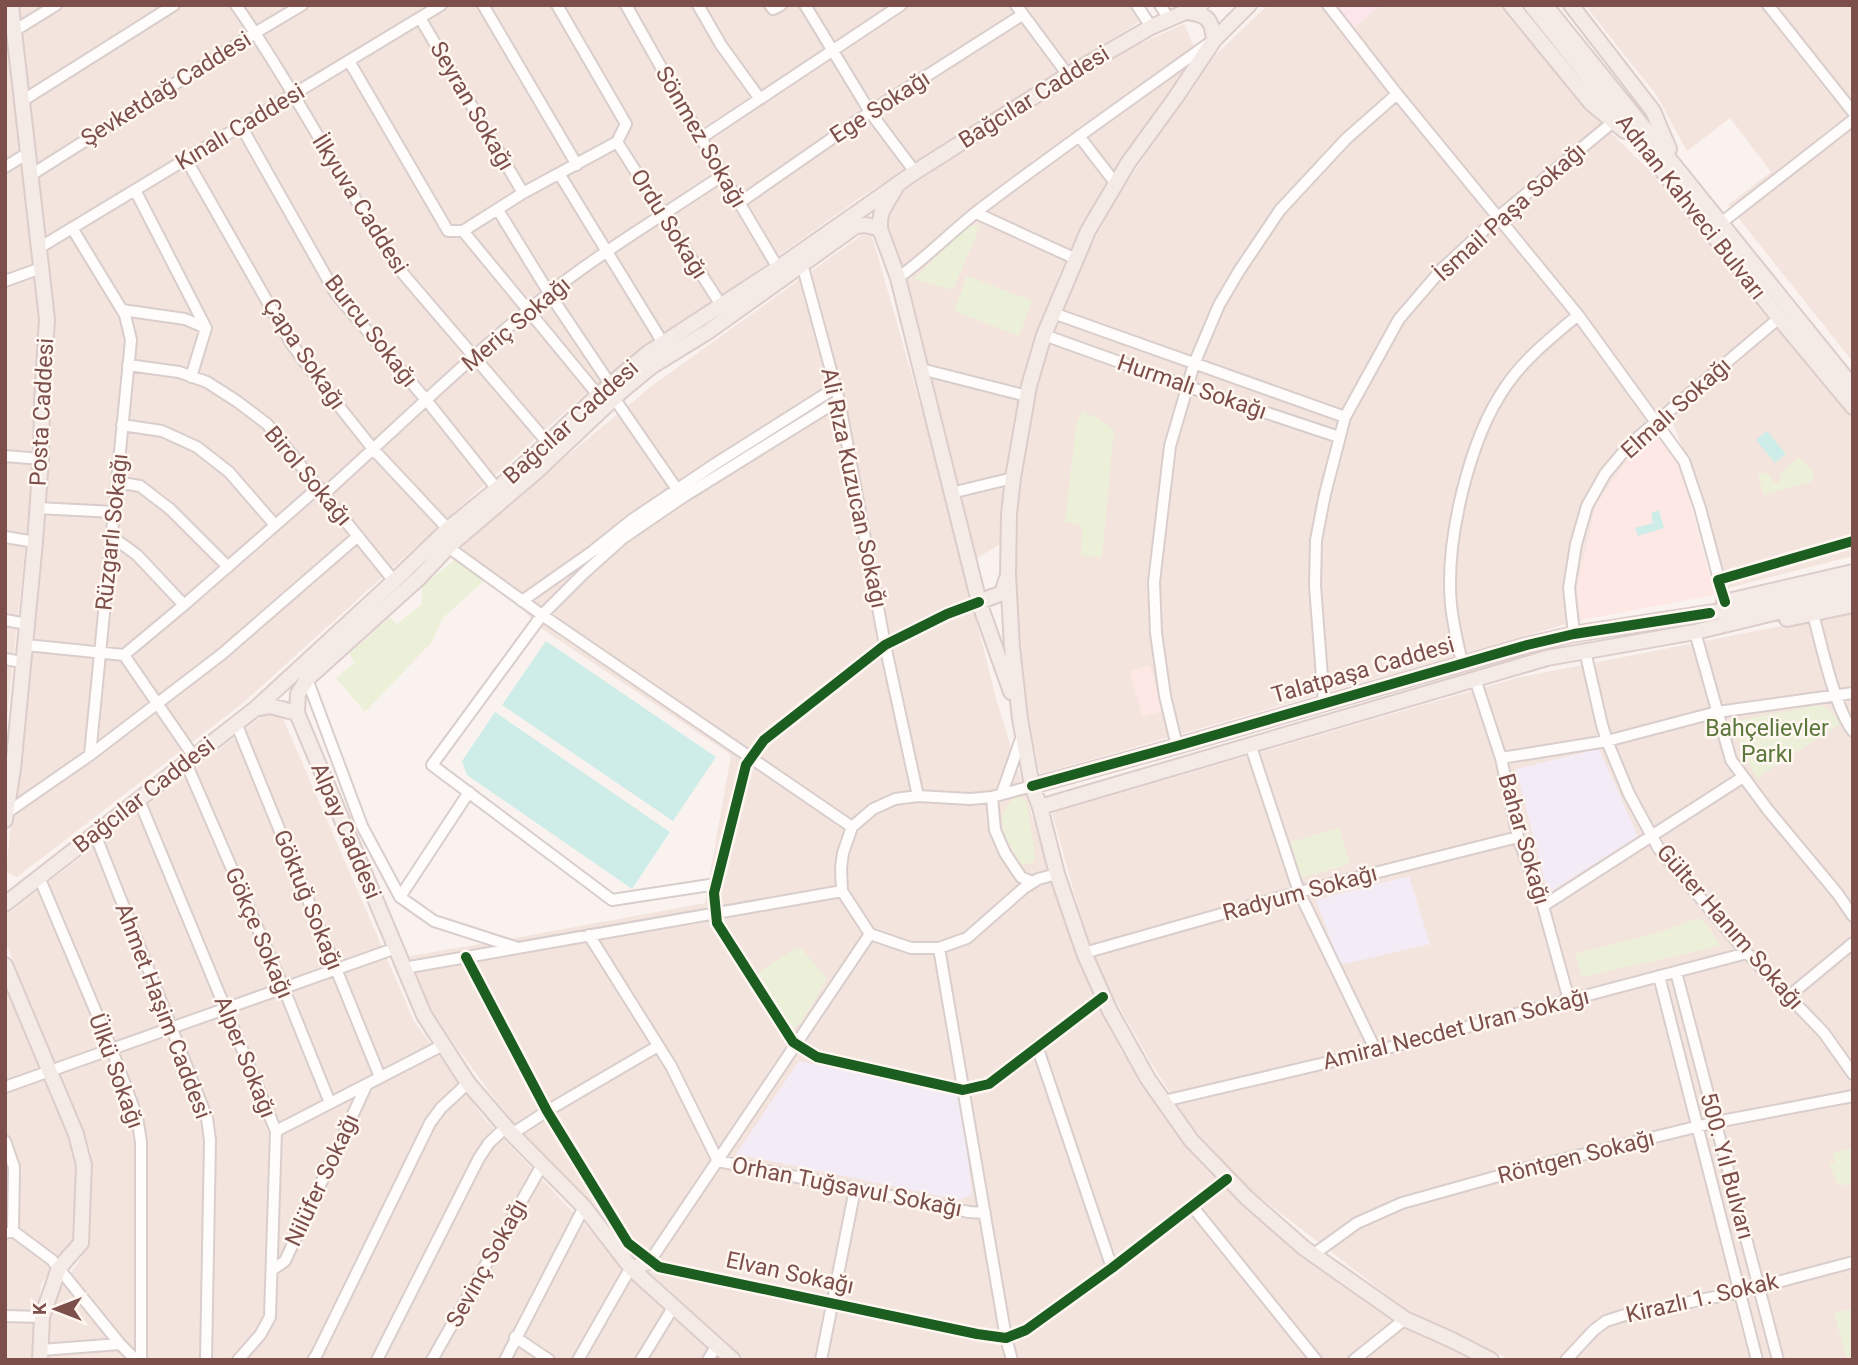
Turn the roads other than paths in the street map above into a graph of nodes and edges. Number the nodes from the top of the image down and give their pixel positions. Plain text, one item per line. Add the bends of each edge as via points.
1 (11, 5) edge
2 (56, 5) edge
3 (174, 5) edge
4 (236, 5) edge
5 (302, 5) edge
6 (441, 5) edge
7 (483, 5) edge
8 (557, 5) edge
9 (626, 5) edge
10 (698, 5) edge
11 (770, 5) edge
12 (781, 5) edge
13 (805, 5) edge
14 (901, 5) edge
15 (1137, 5) edge
16 (1160, 5) edge
17 (1249, 5) edge
18 (1328, 5) edge
19 (1511, 5) edge
20 (1531, 5) edge
21 (1545, 5) edge
22 (1571, 5) edge
23 (1768, 5) edge
24 (1195, 9) edge
25 (1019, 10) edge
26 (420, 18) junction
27 (1169, 19) junction
28 (1151, 27) junction
29 (14, 31) junction
30 (255, 33) junction
31 (1213, 40) junction
32 (833, 51) junction
33 (349, 61) junction
34 (11, 62) edge
35 (1068, 75) junction
36 (293, 94) junction
37 (1396, 94) junction
38 (760, 99) junction
39 (22, 101) junction
40 (870, 112) junction
41 (1853, 112) edge
42 (1853, 120) edge
43 (1613, 122) junction
44 (241, 126) junction
45 (1079, 136) junction
46 (701, 138) junction
47 (1640, 141) junction
48 (617, 142) junction
49 (28, 153) junction
50 (186, 159) junction
51 (577, 165) junction
52 (5, 167) edge
53 (1676, 167) junction
54 (915, 172) junction
55 (30, 175) junction
56 (560, 175) junction
57 (723, 175) junction
58 (899, 182) junction
59 (1116, 184) junction
60 (135, 190) junction
61 (523, 194) junction
62 (739, 203) junction
63 (498, 210) junction
64 (976, 213) junction
65 (663, 215) junction
66 (1497, 218) junction
67 (1721, 223) junction
68 (72, 228) junction
69 (880, 229) junction
70 (463, 231) junction
71 (39, 248) junction
72 (607, 252) junction
73 (1076, 259) junction
74 (802, 264) junction
75 (41, 268) junction
76 (778, 268) junction
77 (898, 278) junction
78 (5, 281) edge
79 (549, 293) junction
80 (721, 305) junction
81 (122, 310) junction
82 (529, 310) junction
83 (1053, 313) junction
84 (1578, 315) junction
85 (1779, 318) junction
86 (206, 328) junction
87 (1044, 335) junction
88 (663, 343) junction
89 (475, 357) junction
90 (1194, 364) junction
91 (128, 365) junction
92 (920, 369) junction
93 (191, 377) junction
94 (1189, 387) junction
95 (1853, 387) edge
96 (612, 391) junction
97 (598, 394) junction
98 (837, 394) junction
99 (1027, 396) junction
100 (427, 401) junction
101 (1853, 407) edge
102 (1345, 417) junction
103 (1656, 423) junction
104 (122, 425) junction
105 (1339, 437) junction
106 (552, 448) junction
107 (373, 449) junction
108 (5, 456) edge
109 (41, 459) junction
110 (1013, 478) junction
111 (116, 487) junction
112 (497, 489) junction
113 (321, 490) junction
114 (951, 493) junction
115 (680, 494) junction
116 (37, 508) junction
117 (114, 512) junction
118 (275, 525) junction
119 (448, 529) junction
120 (111, 536) junction
121 (358, 536) junction
122 (5, 537) edge
123 (1853, 541) edge
124 (35, 542) junction
125 (448, 547) junction
126 (228, 567) junction
127 (1853, 572) edge
128 (1008, 575) junction
129 (1718, 580) junction
130 (394, 581) junction
131 (1853, 583) edge
132 (1853, 594) edge
133 (522, 601) junction
134 (979, 602) junction
135 (1725, 602) junction
136 (1853, 605) edge
137 (184, 606) junction
138 (1710, 613) junction
139 (1813, 614) junction
140 (542, 615) junction
141 (5, 620) edge
142 (27, 624) junction
143 (1695, 632) junction
144 (1574, 634) junction
145 (26, 645) junction
146 (885, 645) junction
147 (1585, 651) junction
148 (100, 653) junction
149 (124, 655) junction
150 (5, 659) edge
151 (22, 662) junction
152 (1461, 663) junction
153 (307, 679) junction
154 (1475, 679) junction
155 (1853, 693) edge
156 (1836, 696) junction
157 (158, 703) junction
158 (1324, 703) junction
159 (255, 709) junction
160 (1717, 712) junction
161 (297, 713) junction
162 (12, 719) edge
163 (236, 723) junction
164 (1021, 726) junction
165 (1853, 730) edge
166 (1607, 741) junction
167 (1250, 744) junction
168 (1177, 746) junction
169 (90, 755) junction
170 (751, 758) junction
171 (1501, 758) junction
172 (190, 760) junction
173 (9, 776) edge
174 (1743, 776) junction
175 (1032, 786) junction
176 (469, 792) junction
177 (997, 795) junction
178 (918, 796) junction
179 (139, 800) junction
180 (1046, 805) junction
181 (6, 814) edge
182 (5, 820) edge
183 (852, 827) junction
184 (95, 834) junction
185 (1652, 835) junction
186 (1518, 837) junction
187 (1057, 874) junction
188 (39, 877) junction
189 (1032, 882) junction
190 (716, 884) junction
191 (5, 886) edge
192 (26, 887) junction
193 (842, 891) junction
194 (1299, 892) junction
195 (400, 897) junction
196 (5, 904) edge
197 (1543, 906) junction
198 (715, 913) junction
199 (1853, 916) edge
200 (870, 934) junction
201 (589, 935) junction
202 (1853, 943) edge
203 (396, 948) junction
204 (518, 948) junction
205 (939, 948) junction
206 (1084, 953) junction
207 (1747, 953) junction
208 (466, 957) junction
209 (5, 965) edge
210 (404, 968) junction
211 (337, 970) junction
212 (1676, 972) junction
213 (1659, 976) junction
214 (284, 989) junction
215 (1789, 996) junction
216 (1103, 997) junction
217 (1569, 1000) junction
218 (226, 1010) junction
219 (171, 1029) junction
220 (796, 1044) junction
221 (443, 1045) junction
222 (658, 1046) junction
223 (1037, 1046) junction
224 (112, 1050) junction
225 (1376, 1051) junction
226 (51, 1072) junction
227 (1853, 1074) edge
228 (380, 1077) junction
229 (468, 1083) junction
230 (366, 1084) junction
231 (5, 1087) edge
232 (963, 1090) junction
233 (1853, 1096) edge
234 (1164, 1101) junction
235 (330, 1104) junction
236 (547, 1111) junction
237 (1716, 1122) junction
238 (1698, 1127) junction
239 (509, 1130) junction
240 (276, 1131) junction
241 (5, 1141) edge
242 (718, 1161) junction
243 (542, 1166) junction
244 (10, 1168) edge
245 (1227, 1179) junction
246 (855, 1189) junction
247 (1192, 1206) junction
248 (584, 1207) junction
249 (985, 1213) junction
250 (9, 1232) edge
251 (1314, 1255) junction
252 (650, 1261) junction
253 (1853, 1262) edge
254 (59, 1268) junction
255 (1112, 1268) junction
256 (632, 1269) junction
257 (272, 1270) junction
258 (1759, 1286) junction
259 (1740, 1292) junction
260 (832, 1304) junction
261 (674, 1306) junction
262 (5, 1316) edge
263 (42, 1317) junction
264 (1405, 1319) junction
265 (515, 1337) junction
266 (1006, 1338) junction
267 (120, 1344) junction
268 (717, 1345) junction
269 (40, 1355) edge
270 (139, 1360) edge
271 (206, 1360) edge
272 (238, 1360) edge
273 (313, 1360) edge
274 (377, 1360) edge
275 (432, 1360) edge
276 (505, 1360) edge
277 (550, 1360) edge
278 (578, 1360) edge
279 (642, 1360) edge
280 (708, 1360) edge
281 (733, 1360) edge
282 (821, 1360) edge
283 (1012, 1360) edge
284 (1316, 1360) edge
285 (1354, 1360) edge
286 (1491, 1360) edge
287 (1566, 1360) edge
288 (1757, 1360) edge
289 (1778, 1360) edge

1 - 29 main road, Posta Caddesi
2 - 29 street
3 - 39 street
4 - 30 street, İlkyuva Caddesi
5 - 30 street, Şevketdağ Caddesi
6 - 26 street, Kınalı Caddesi
7 - 51 street
8 - 48 street via 626,124
9 - 46 street, Sönmez Sokağı
10 - 38 street
11 - 12 street via 772,9
13 - 32 street
14 - 32 street
15 - 28 street
16 - 27 street
17 - 31 main road
18 - 37 street
19 - 43 main road via 1591,103
20 - 47 main road, Adnan Kahveci Bulvarı
21 - 53 main road, Adnan Kahveci Bulvarı
22 - 53 main road via 1653,111
23 - 41 street
24 - 27 main road, Bağcılar Caddesi
24 - 31 main road, Bağcılar Caddesi via 1210,21
25 - 35 street
25 - 40 street, Ege Sokağı
26 - 33 street, Kınalı Caddesi
26 - 61 street, Seyran Sokağı
27 - 28 main road, Bağcılar Caddesi
28 - 35 main road, Bağcılar Caddesi
29 - 34 main road, Posta Caddesi
30 - 36 street, İlkyuva Caddesi
30 - 55 street, Şevketdağ Caddesi
31 - 45 street
31 - 59 main road
32 - 38 street
32 - 40 street
33 - 36 street, Kınalı Caddesi
33 - 70 street via 448,231
34 - 39 main road, Posta Caddesi
35 - 54 main road, Bağcılar Caddesi
36 - 44 street, Kınalı Caddesi
36 - 89 street, İlkyuva Caddesi via 386,251
37 - 66 street
37 - 90 street via 1346,139 1280,210 1220,305
38 - 46 street
39 - 49 main road, Posta Caddesi
40 - 54 street
40 - 62 street, Ege Sokağı
42 - 67 street
43 - 47 main road
43 - 66 street, İsmail Paşa Sokağı
44 - 50 street, Kınalı Caddesi
44 - 100 street, Burcu Sokağı via 336,294
45 - 59 street
45 - 64 street
46 - 57 street, Sönmez Sokağı
47 - 85 main road, Adnan Kahveci Bulvarı
48 - 51 street
48 - 65 street, Ordu Sokağı
49 - 52 street
49 - 55 main road, Posta Caddesi
50 - 60 street, Kınalı Caddesi
50 - 107 street, Çapa Sokağı via 291,343
51 - 56 street
53 - 67 main road, Adnan Kahveci Bulvarı
54 - 58 main road, Bağcılar Caddesi
55 - 71 main road, Posta Caddesi
56 - 61 street
56 - 72 street
57 - 62 street, Sönmez Sokağı
57 - 65 street, Meriç Sokağı
58 - 69 main road via 881,211
58 - 76 main road, Bağcılar Caddesi
59 - 73 main road
60 - 68 street, Kınalı Caddesi
60 - 86 street
61 - 63 street
62 - 76 street, Sönmez Sokağı
63 - 70 street
63 - 79 street
64 - 73 street
64 - 77 street
65 - 72 street, Meriç Sokağı
65 - 80 street, Ordu Sokağı
66 - 84 street
66 - 102 street, İsmail Paşa Sokağı via 1442,269 1399,319
67 - 95 main road, Adnan Kahveci Bulvarı
68 - 71 street, Kınalı Caddesi
68 - 81 street, Rüzgarlı Sokağı
69 - 74 main road via 856,226
69 - 77 main road
70 - 82 street
71 - 75 main road, Posta Caddesi
72 - 79 street, Meriç Sokağı
72 - 88 street
73 - 83 main road
74 - 96 main road via 709,331
74 - 98 street, Ali Rıza Kuzucan Sokağı
75 - 78 street
75 - 109 main road, Posta Caddesi via 47,319
76 - 80 main road, Bağcılar Caddesi
77 - 92 main road
79 - 82 street, Meriç Sokağı
79 - 96 street
80 - 88 main road, Bağcılar Caddesi
81 - 86 street via 185,319
81 - 91 street, Rüzgarlı Sokağı via 131,340
82 - 89 street, Meriç Sokağı
82 - 97 street
83 - 87 main road
83 - 90 street, Hurmalı Sokağı
84 - 103 street
84 - 152 street via 1539,348 1506,386 1481,432 1451,561 1451,605
85 - 101 main road, Adnan Kahveci Bulvarı
85 - 103 street, Elmalı Sokağı
86 - 93 street
87 - 94 street, Hurmalı Sokağı
87 - 99 main road
88 - 96 main road, Bağcılar Caddesi
89 - 100 street, Meriç Sokağı
89 - 106 street, İlkyuva Caddesi
90 - 94 street
90 - 102 street, Hurmalı Sokağı
91 - 93 street, Birol Sokağı
91 - 104 street, Rüzgarlı Sokağı
92 - 99 street
92 - 114 main road
93 - 113 street, Birol Sokağı via 207,382 267,424
94 - 105 street, Hurmalı Sokağı
94 - 168 street via 1170,446 1154,582 1156,634
96 - 97 main road, Bağcılar Caddesi
96 - 106 main road
96 - 115 street
97 - 106 main road, Bağcılar Caddesi
98 - 115 street
98 - 146 street, Ali Rıza Kuzucan Sokağı
99 - 110 main road
100 - 107 street, Meriç Sokağı
100 - 112 street, Burcu Sokağı
102 - 105 street, İsmail Paşa Sokağı
103 - 129 street via 1684,461
103 - 144 street, Elmalı Sokağı via 1630,444 1605,474 1587,506 1569,588
104 - 111 street, Rüzgarlı Sokağı
104 - 118 street via 162,431 197,447 229,472
105 - 158 street, İsmail Paşa Sokağı via 1316,540
106 - 112 main road, Bağcılar Caddesi
106 - 125 main road
107 - 113 street, Meriç Sokağı
107 - 119 street, Çapa Sokağı
108 - 109 street
109 - 116 main road, Posta Caddesi
110 - 114 street
110 - 128 main road
111 - 117 street, Rüzgarlı Sokağı
111 - 126 street via 141,486
112 - 119 main road, Bağcılar Caddesi
113 - 118 street, Meriç Sokağı
113 - 121 street, Birol Sokağı
114 - 134 main road
115 - 133 street via 633,519
115 - 140 street via 623,538
116 - 117 street
116 - 124 main road, Posta Caddesi
117 - 120 street, Rüzgarlı Sokağı
118 - 126 street, Meriç Sokağı
119 - 130 main road, Bağcılar Caddesi
120 - 137 street via 137,555
120 - 148 street, Rüzgarlı Sokağı
121 - 130 street, Birol Sokağı
121 - 157 street
122 - 124 street
123 - 129 street
124 - 142 main road, Posta Caddesi
125 - 133 street
125 - 153 main road
126 - 137 street, Meriç Sokağı
127 - 135 main road
128 - 134 main road via 1002,593
128 - 164 main road
129 - 135 street
130 - 159 main road, Bağcılar Caddesi
131 - 138 main road, Talatpaşa Caddesi
132 - 143 main road, Talatpaşa Caddesi
133 - 140 street
134 - 146 street
134 - 164 main road
135 - 138 main road
136 - 139 main road
137 - 149 street, Meriç Sokağı
138 - 144 main road, Talatpaşa Caddesi
139 - 143 main road
139 - 156 street
140 - 170 street
140 - 176 street via 432,765
141 - 142 street
142 - 145 main road, Posta Caddesi
143 - 147 main road, Talatpaşa Caddesi
143 - 160 street
144 - 152 main road, Talatpaşa Caddesi
145 - 148 street
145 - 151 main road, Posta Caddesi
146 - 170 street via 764,740
146 - 178 street, Ali Rıza Kuzucan Sokağı
147 - 154 main road, Talatpaşa Caddesi
147 - 166 street, Gülter Hanım Sokağı
148 - 149 street
148 - 169 street, Rüzgarlı Sokağı
149 - 157 street, Gökçe Sokağı
150 - 151 street
151 - 162 main road, Posta Caddesi
152 - 158 main road, Talatpaşa Caddesi
153 - 161 main road via 298,694
153 - 195 street via 362,826
154 - 167 main road, Talatpaşa Caddesi
154 - 171 street, Bahar Sokağı
155 - 156 street
156 - 160 street
156 - 165 street
157 - 169 street
157 - 172 street, Gökçe Sokağı
158 - 168 main road, Talatpaşa Caddesi
159 - 161 main road via 270,706
159 - 163 main road, Bağcılar Caddesi
160 - 166 street
160 - 174 street via 1731,760
161 - 203 main road, Alpay Caddesi
162 - 173 main road, Posta Caddesi
163 - 172 main road, Bağcılar Caddesi
163 - 211 street, Göktuğ Sokağı
164 - 175 main road
164 - 177 street
166 - 171 street
166 - 185 street, Gülter Hanım Sokağı
167 - 180 main road, Talatpaşa Caddesi
167 - 194 street
168 - 175 main road, Talatpaşa Caddesi
169 - 181 street
170 - 183 street
170 - 190 street
171 - 186 street, Bahar Sokağı
172 - 179 main road, Bağcılar Caddesi
172 - 214 street, Gökçe Sokağı
173 - 181 main road, Posta Caddesi
174 - 185 street
174 - 199 street
175 - 177 street
175 - 180 main road
176 - 190 street via 612,900
176 - 195 street
177 - 178 street via 970,799
177 - 189 street via 995,830 1021,877
178 - 183 street via 895,799 873,809
179 - 184 main road, Bağcılar Caddesi
179 - 218 street, Alper Sokağı
180 - 187 main road
181 - 182 main road, Posta Caddesi
183 - 193 street via 843,853
184 - 188 main road, Bağcılar Caddesi
184 - 219 street, Ahmet Haşim Caddesi
185 - 197 street
185 - 207 street, Gülter Hanım Sokağı
186 - 194 street, Radyum Sokağı
186 - 197 street, Bahar Sokağı
187 - 189 street
187 - 206 main road
188 - 192 main road, Bağcılar Caddesi
188 - 224 street, Ülkü Sokağı
189 - 205 street via 967,938
190 - 198 street
191 - 192 main road
192 - 196 main road, Bağcılar Caddesi
193 - 198 street
193 - 200 street
194 - 206 street, Radyum Sokağı
194 - 225 street
195 - 204 street via 434,921
197 - 217 street, Bahar Sokağı
198 - 201 street
198 - 220 street via 717,923
200 - 205 street via 911,948
200 - 220 street
201 - 204 street
201 - 222 street, Orhan Tuğsavul Sokağı
202 - 215 street
203 - 210 main road, Alpay Caddesi
203 - 211 street
204 - 208 street
205 - 232 street
206 - 216 main road
207 - 212 street, Amiral Necdet Uran Sokağı
207 - 215 street, Gülter Hanım Sokağı
208 - 210 street
208 - 236 street, Elvan Sokağı
209 - 226 main road
210 - 221 main road, Alpay Caddesi
211 - 214 street
211 - 228 street, Göktuğ Sokağı
212 - 213 street, Amiral Necdet Uran Sokağı
212 - 237 street, 500. Yıl Bulvarı
213 - 217 street, Amiral Necdet Uran Sokağı
213 - 238 street, 500. Yıl Bulvarı
214 - 218 street
214 - 235 street, Gökçe Sokağı
215 - 227 street, Gülter Hanım Sokağı via 1824,1033
216 - 223 street
216 - 234 main road
217 - 225 street, Amiral Necdet Uran Sokağı
218 - 219 street
218 - 240 street, Alper Sokağı
219 - 224 street
219 - 271 street, Ahmet Haşim Caddesi via 207,1118 210,1140
220 - 232 street via 817,1057
220 - 242 street
221 - 228 street
221 - 229 main road, Alpay Caddesi
222 - 236 street
222 - 242 street, Orhan Tuğsavul Sokağı
223 - 232 street via 989,1084
223 - 255 street
224 - 226 street
224 - 270 street, Ülkü Sokağı via 137,1117 141,1142
225 - 234 street, Amiral Necdet Uran Sokağı
226 - 231 street
226 - 254 main road via 84,1165 81,1244
228 - 230 street
229 - 239 main road, Alpay Caddesi
229 - 273 street via 430,1123
230 - 235 street
230 - 257 street, Nilüfer Sokağı via 285,1261
232 - 249 street
233 - 237 street, Röntgen Sokağı
234 - 245 main road via 1191,1140
235 - 240 street
236 - 239 street
236 - 252 street, Elvan Sokağı via 628,1242
237 - 238 street, Röntgen Sokağı
237 - 258 street, 500. Yıl Bulvarı
238 - 251 street, Röntgen Sokağı via 1402,1203 1357,1223
238 - 259 street, 500. Yıl Bulvarı
239 - 243 main road, Alpay Caddesi
239 - 274 street via 489,1143 479,1158
240 - 257 street, Alper Sokağı
241 - 244 street
242 - 246 street, Orhan Tuğsavul Sokağı
242 - 252 street
243 - 248 main road, Alpay Caddesi
243 - 275 street, Sevinç Sokağı
244 - 250 street
245 - 247 street
245 - 251 main road
246 - 249 street, Orhan Tuğsavul Sokağı
246 - 260 street
247 - 255 street
247 - 284 street
248 - 256 main road, Alpay Caddesi
248 - 265 street
249 - 266 street
250 - 254 street
251 - 264 main road
252 - 256 main road
252 - 260 street, Elvan Sokağı via 659,1267
253 - 258 street, Kirazlı 1. Sokak
254 - 263 main road
254 - 267 street
255 - 266 street via 1026,1330
256 - 261 main road, Alpay Caddesi
256 - 278 street
257 - 272 street, Alper Sokağı via 270,1317
258 - 259 street, Kirazlı 1. Sokak
258 - 289 street, 500. Yıl Bulvarı
259 - 287 street, Kirazlı 1. Sokak via 1606,1321
259 - 288 street, 500. Yıl Bulvarı
260 - 266 street, Elvan Sokağı
260 - 282 street
261 - 268 main road, Alpay Caddesi
261 - 279 street
262 - 263 street
263 - 269 main road
264 - 285 street
264 - 286 main road
265 - 276 street
265 - 277 street
266 - 283 street
267 - 269 street
267 - 270 street
268 - 280 street
268 - 281 main road, Alpay Caddesi

